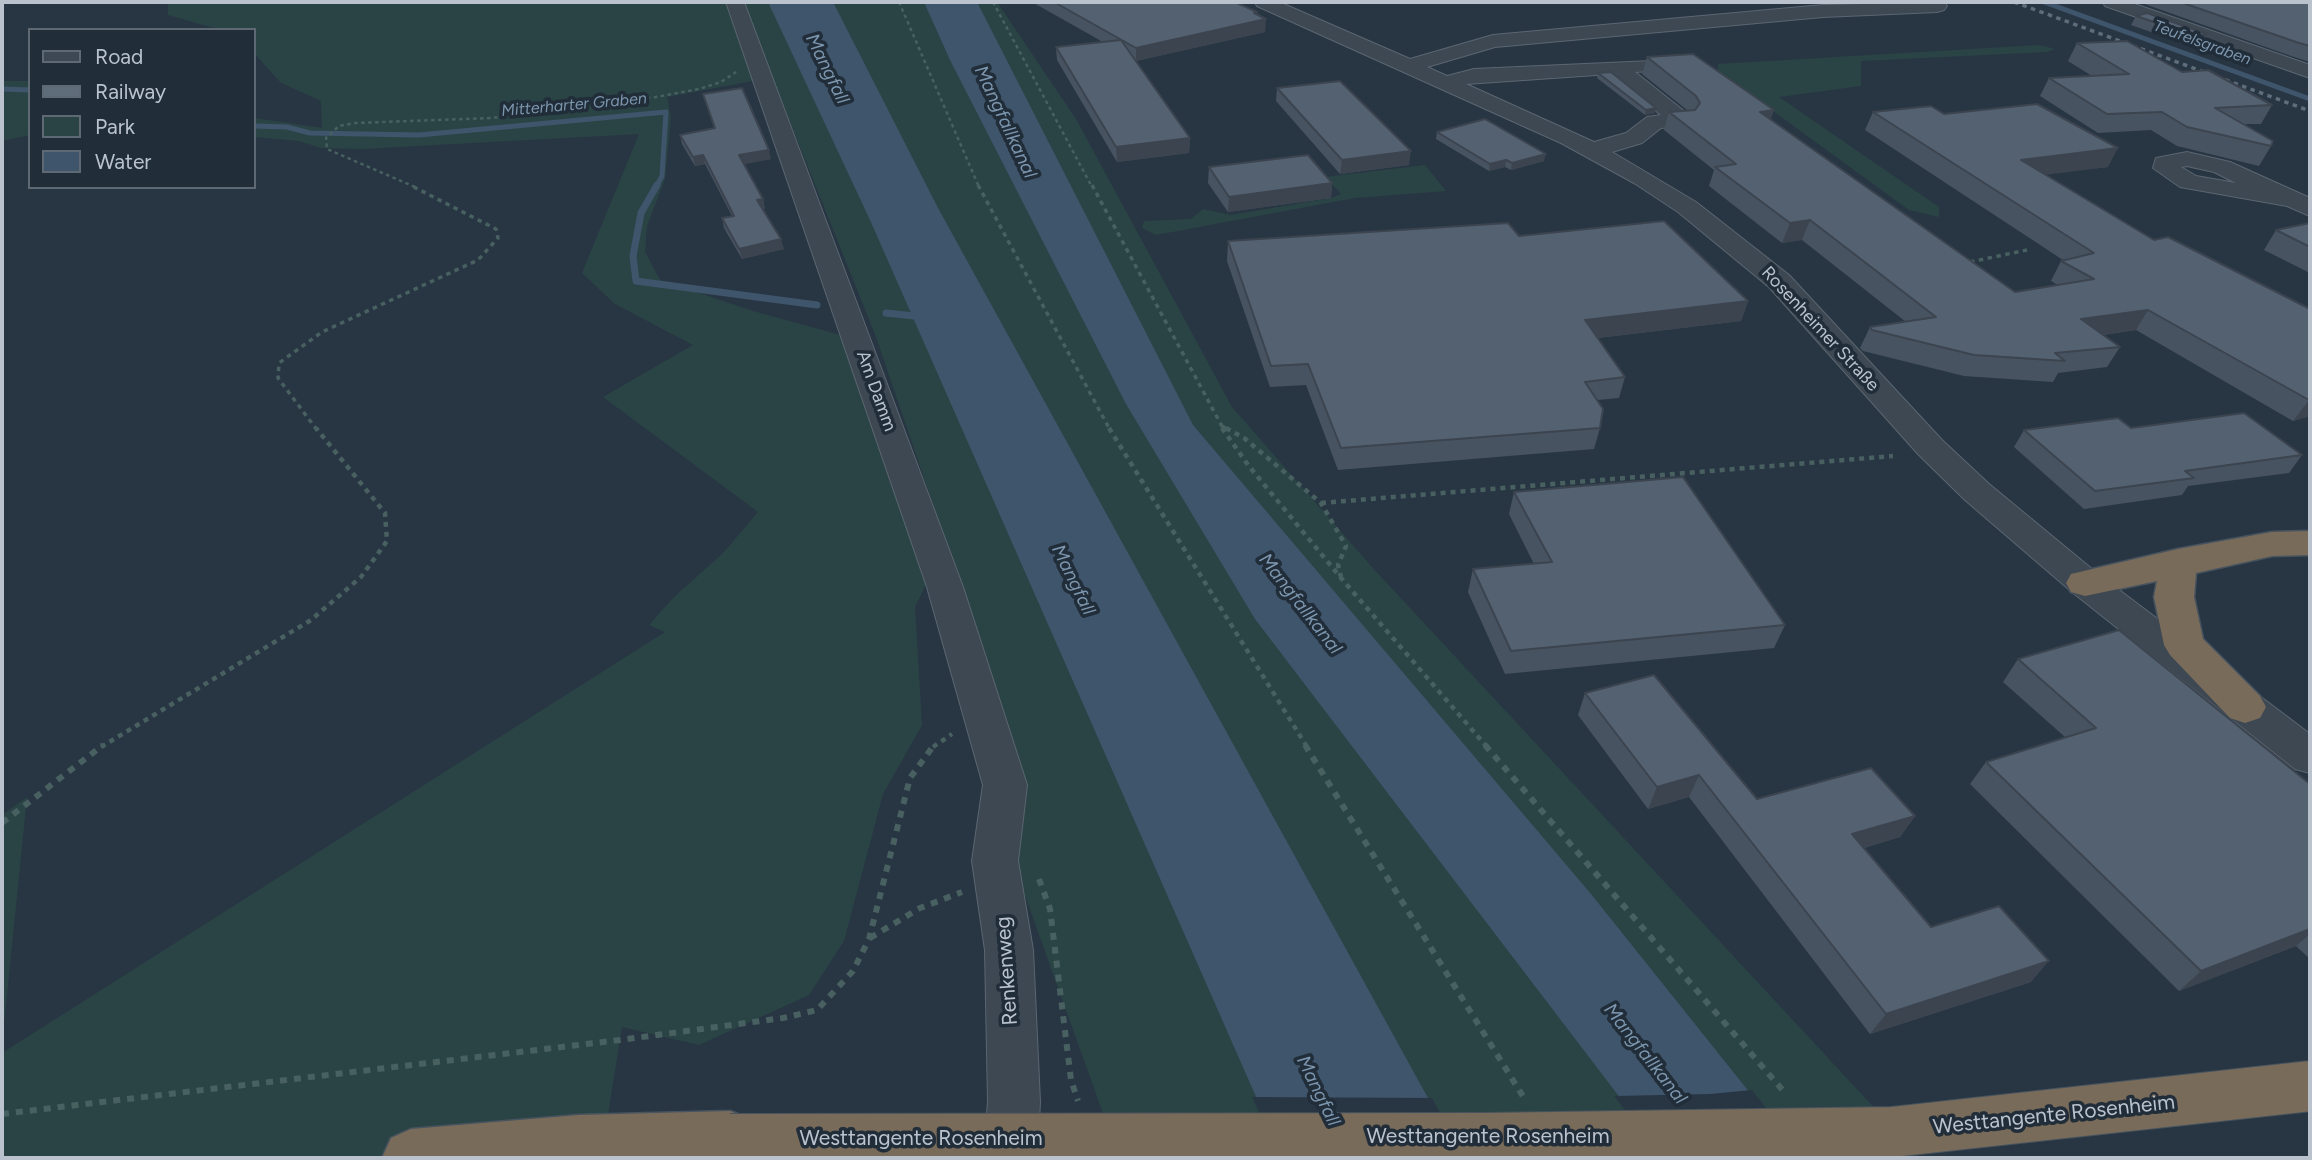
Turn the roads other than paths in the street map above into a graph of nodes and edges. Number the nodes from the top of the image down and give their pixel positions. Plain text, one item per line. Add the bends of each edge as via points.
1 (735, 2) edge
2 (1264, 2) edge
3 (2112, 2) edge
4 (1937, 6) dead end
5 (1689, 63) edge
6 (1409, 65) junction
7 (1616, 67) junction
8 (2310, 72) edge
9 (1449, 82) junction
10 (1593, 149) junction
11 (2310, 543) edge
12 (2178, 562) junction
13 (2085, 583) junction
14 (2245, 707) junction
15 (2310, 757) edge
16 (1005, 785) joint
17 (2310, 1086) edge
18 (411, 1158) edge
19 (1010, 1158) edge

1 - 16 street, Am Damm via 946,587
2 - 6 street, Rosenheimer Straße
3 - 8 street
4 - 6 street via 1823,11 1493,41
5 - 7 street
6 - 9 street, Rosenheimer Straße
7 - 9 street via 1474,75
7 - 10 street via 1681,120 1655,122 1634,138
9 - 10 street, Rosenheimer Straße
10 - 13 street, Rosenheimer Straße via 1687,207 1779,281 1930,447
11 - 12 highway via 2272,544
12 - 13 highway
12 - 14 highway via 2174,597 2184,645
13 - 14 street, Rosenheimer Straße
14 - 15 street, Rosenheimer Straße
16 - 19 street, Renkenweg via 995,861 1017,877 1009,950 1014,1102
17 - 18 highway, Westtangente Rosenheim, bridge via 1892,1132 730,1139 579,1143

